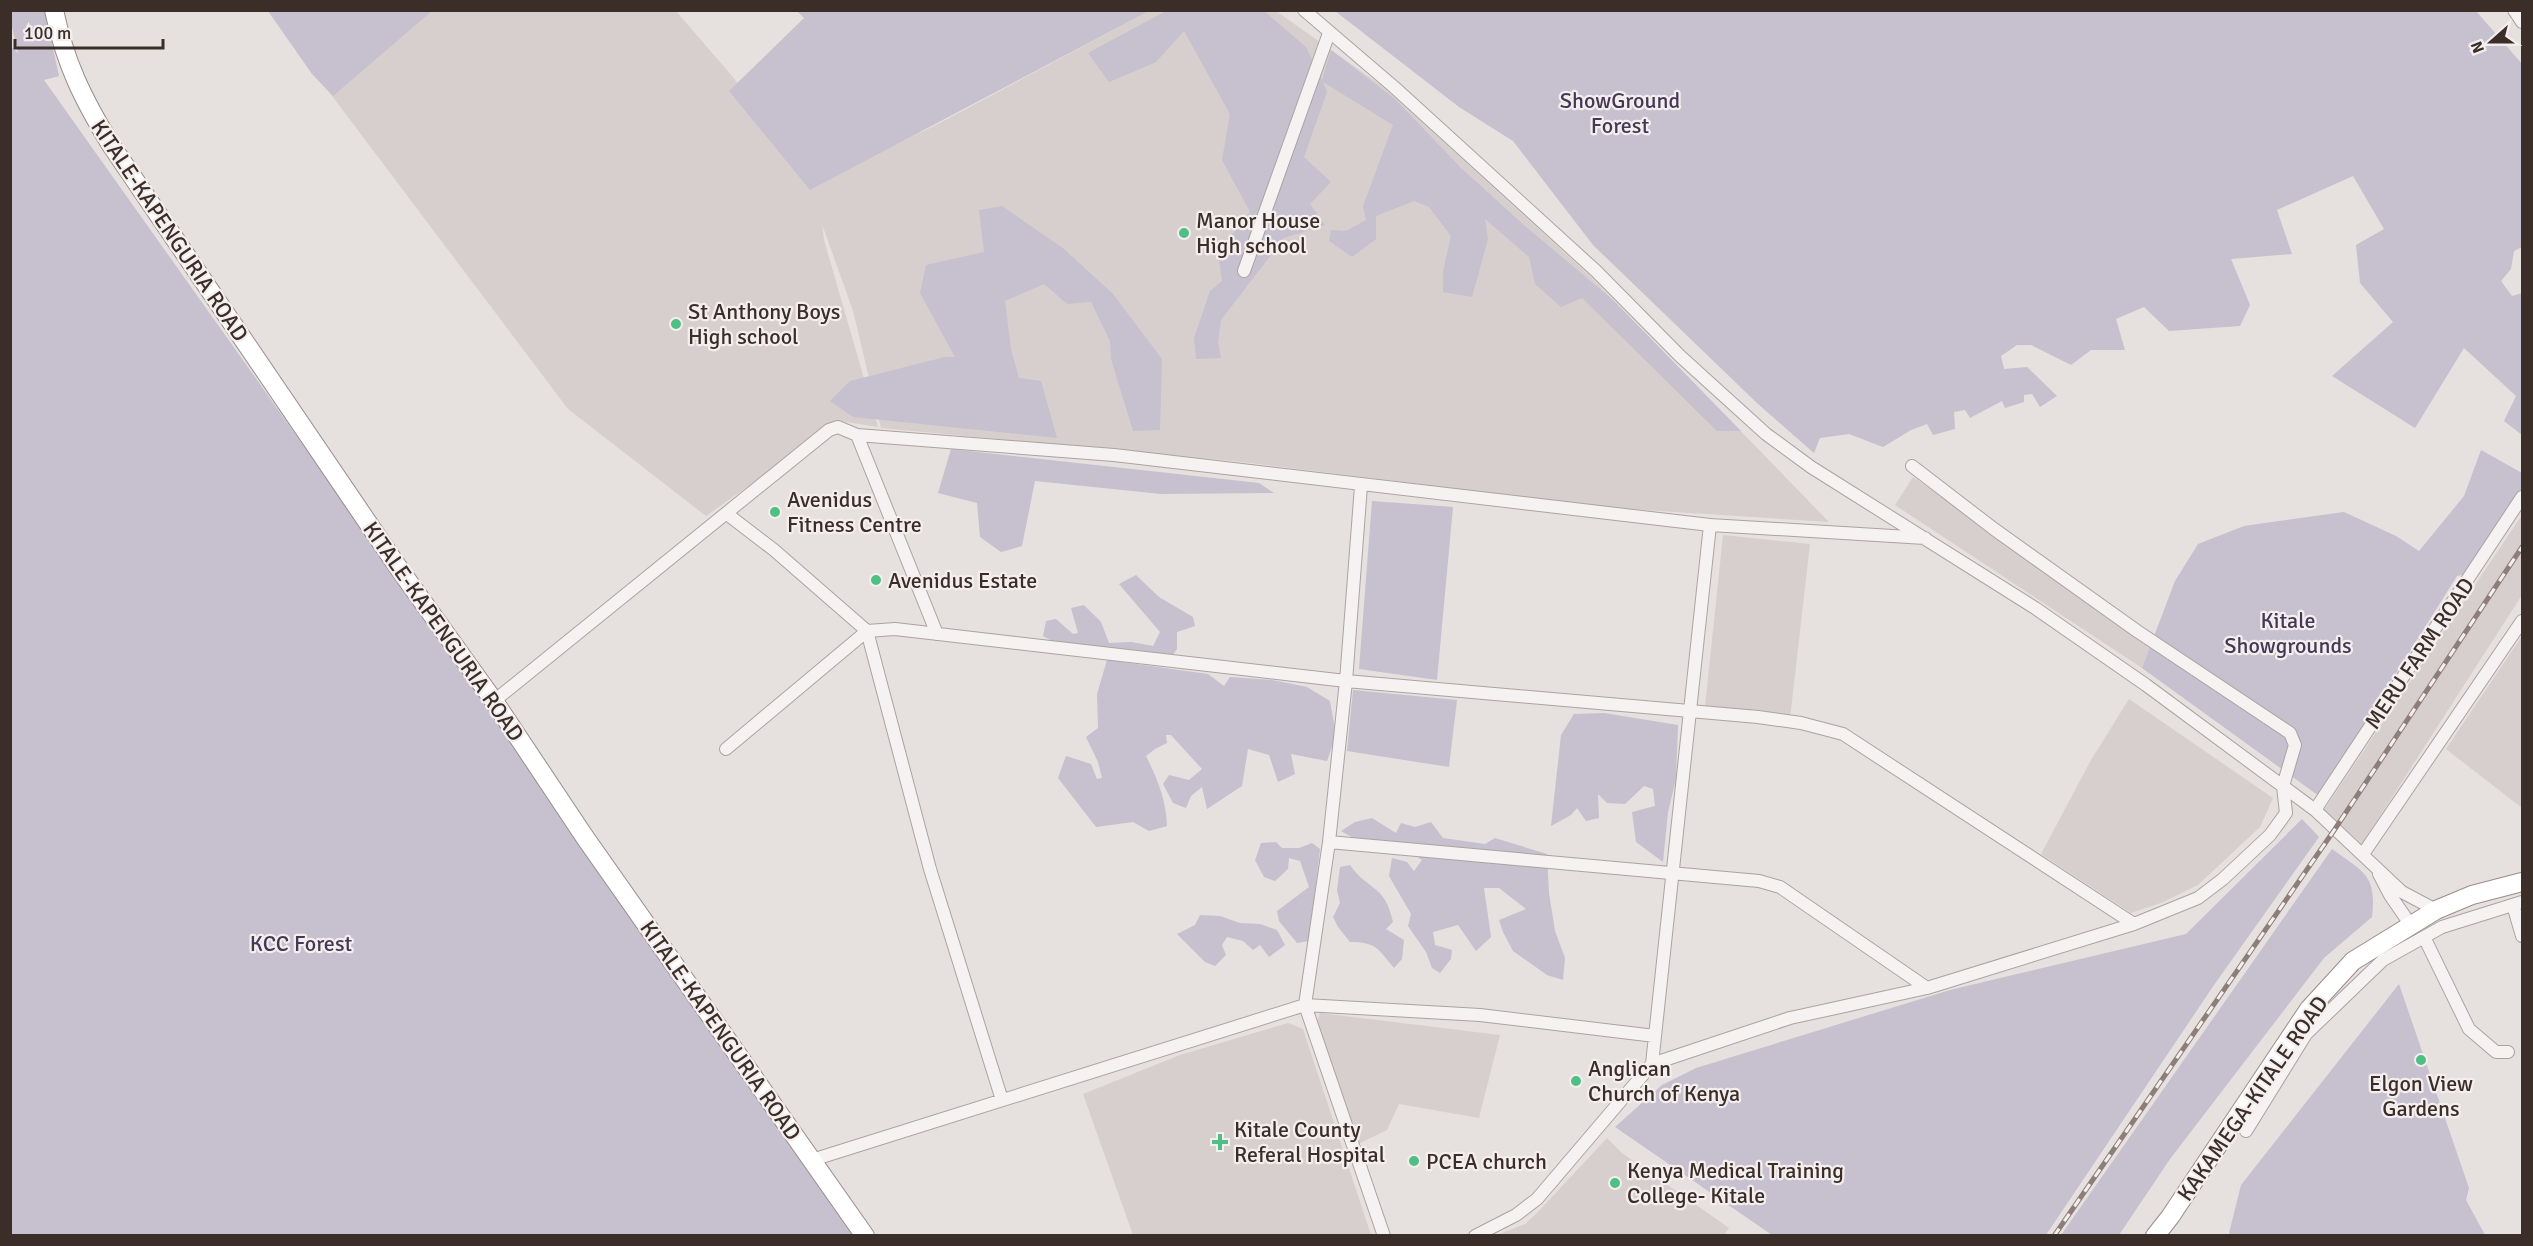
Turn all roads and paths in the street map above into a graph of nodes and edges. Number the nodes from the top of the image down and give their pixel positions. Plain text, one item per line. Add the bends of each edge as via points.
1 (54, 10) edge
2 (1304, 10) edge
3 (2514, 10) edge
4 (2523, 22) edge
5 (1329, 33) junction
6 (1244, 271) dead end
7 (857, 435) junction
8 (1912, 466) dead end
9 (1361, 486) junction
10 (2523, 496) edge
11 (727, 514) junction
12 (1710, 525) junction
13 (1926, 538) junction
14 (2523, 621) edge
15 (867, 631) junction
16 (937, 634) junction
17 (1346, 681) junction
18 (494, 701) junction
19 (1689, 711) junction
20 (726, 749) dead end
21 (2283, 786) junction
22 (2315, 810) junction
23 (1329, 842) junction
24 (2363, 854) junction
25 (2377, 870) junction
26 (1671, 874) junction
27 (2523, 882) edge
28 (2518, 903) edge
29 (2436, 910) junction
30 (2134, 924) junction
31 (2410, 924) junction
32 (2523, 936) edge
33 (2424, 938) junction
34 (1928, 988) junction
35 (1305, 1005) junction
36 (1655, 1036) junction
37 (2508, 1052) dead end
38 (1652, 1064) junction
39 (1002, 1100) junction
40 (2246, 1131) dead end
41 (812, 1160) junction
42 (2170, 1217) junction
43 (865, 1236) edge
44 (1383, 1236) edge
45 (1475, 1236) edge
46 (2155, 1236) edge
47 (2162, 1236) edge

1 - 18 highway, KITALE-KAPENGURIA ROAD via 75,82 111,145 400,570
2 - 5 street
3 - 4 street
5 - 6 street
5 - 13 street via 1596,271 1680,356 1766,434 1811,467
7 - 9 street via 1114,455
7 - 11 street via 838,427 830,430
7 - 16 street
8 - 21 street via 2137,631 2290,733 2295,746
9 - 12 street
9 - 17 street
10 - 22 street, MERU FARM ROAD
11 - 15 street
11 - 18 street
12 - 13 street
12 - 19 street
13 - 21 street via 2035,608
14 - 24 street
15 - 16 street via 895,629
15 - 20 street
15 - 39 street via 930,869
16 - 17 street
17 - 19 street
17 - 23 street
18 - 41 highway, KITALE-KAPENGURIA ROAD
19 - 26 street
19 - 30 street via 1801,723 1843,734
21 - 22 street
21 - 30 street via 2286,813 2223,879 2198,898
22 - 24 street
23 - 26 street
23 - 35 street
24 - 25 street
25 - 29 street via 2402,892
25 - 31 street
26 - 34 street via 1737,878 1780,887
26 - 36 street
27 - 29 highway, KAKAMEGA-KITALE ROAD via 2472,895
28 - 32 street
28 - 33 street via 2442,927
29 - 31 highway, KAKAMEGA-KITALE ROAD
30 - 34 street
31 - 42 highway, KAKAMEGA-KITALE ROAD via 2353,961 2309,1009
33 - 37 street via 2469,1029 2496,1052
33 - 40 street via 2383,960 2306,1034
34 - 38 street via 1790,1018
35 - 36 street via 1480,1015
35 - 39 street
35 - 44 street
36 - 38 street
38 - 45 street via 1537,1199
39 - 41 street
41 - 43 highway, KITALE-KAPENGURIA ROAD
42 - 46 highway, KAKAMEGA-KITALE ROAD
42 - 47 highway, KAKAMEGA-KITALE ROAD

